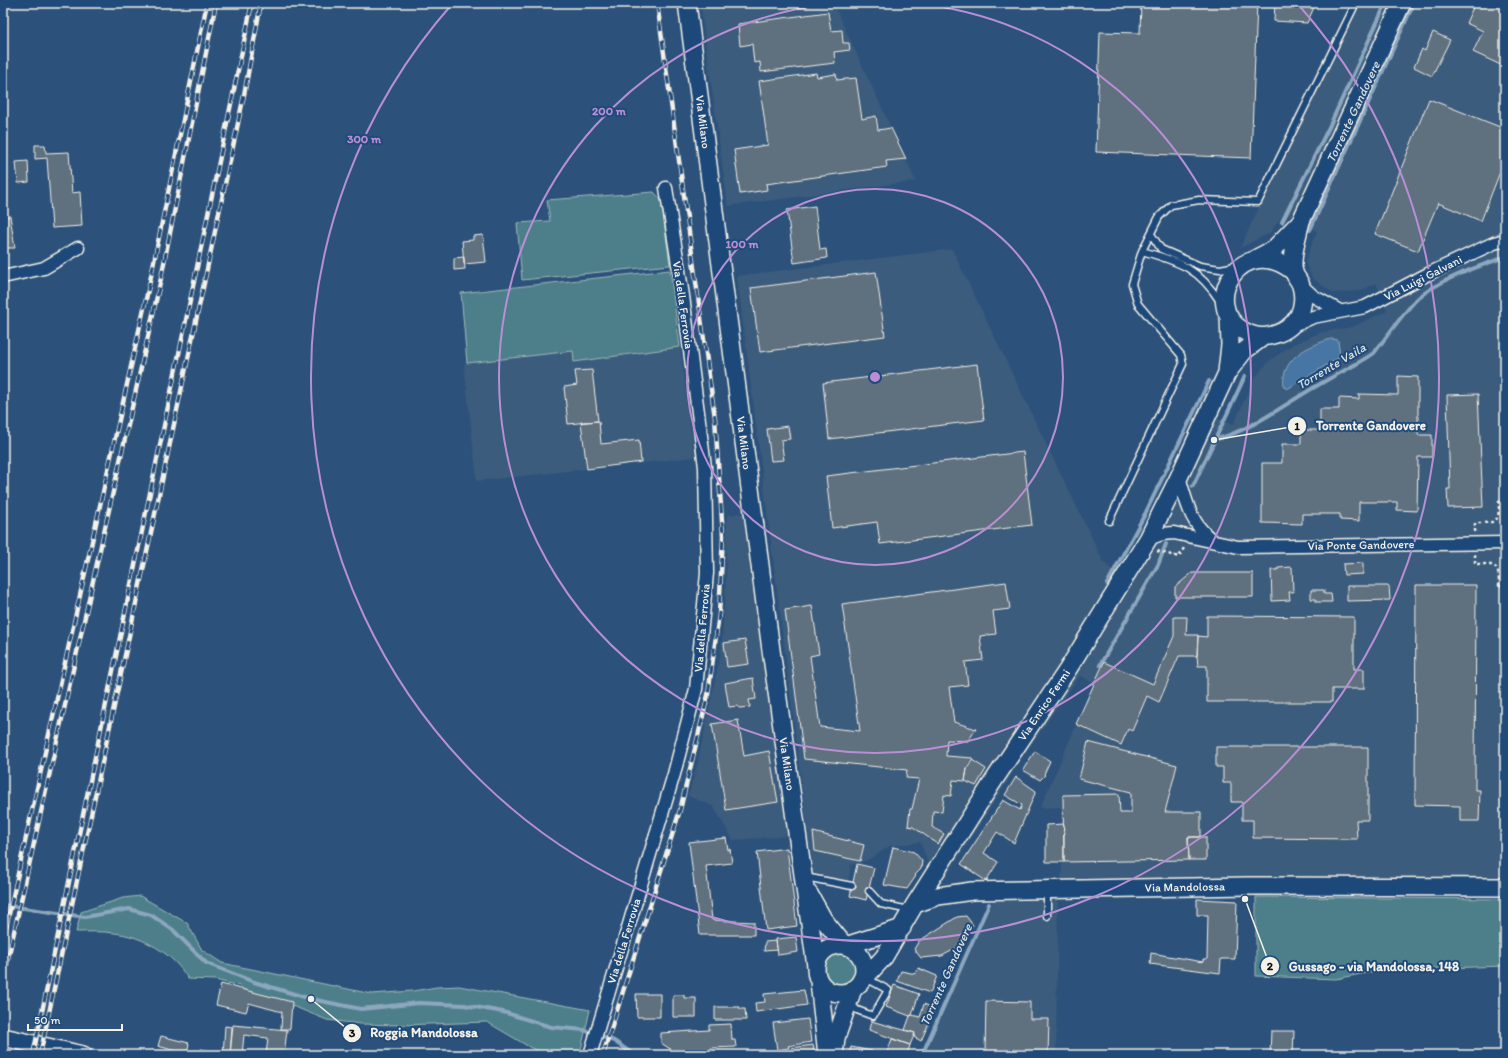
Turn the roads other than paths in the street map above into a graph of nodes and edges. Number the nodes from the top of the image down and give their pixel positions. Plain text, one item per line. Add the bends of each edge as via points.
1 (687, 3) edge
2 (1356, 3) edge
3 (1402, 3) edge
4 (666, 188) dead end
5 (1300, 221) junction
6 (1150, 234) junction
7 (1505, 240) edge
8 (78, 248) dead end
9 (1142, 251) junction
10 (1248, 262) junction
11 (3, 277) edge
12 (1297, 278) junction
13 (1340, 311) junction
14 (1229, 316) junction
15 (1291, 327) junction
16 (1263, 337) junction
17 (1227, 373) junction
18 (1179, 477) junction
19 (1109, 521) dead end
20 (1216, 543) junction
21 (1505, 543) edge
22 (1152, 545) junction
23 (803, 880) junction
24 (852, 886) dead end
25 (1505, 887) edge
26 (1040, 890) junction
27 (869, 891) dead end
28 (913, 907) junction
29 (1047, 916) dead end
30 (902, 928) junction
31 (845, 946) junction
32 (818, 973) junction
33 (856, 988) junction
34 (3, 1037) edge
35 (590, 1054) edge
36 (83, 1055) edge
37 (827, 1055) edge
38 (834, 1055) edge

1 - 23 main road, Via Milano
2 - 6 lane via 1258,202 1199,200 1171,205 1159,217
3 - 5 main road
4 - 35 street, Via della Ferrovia via 705,467 707,573 696,689 674,774
5 - 10 main road via 1274,249
5 - 12 main road via 1295,248
6 - 9 lane
6 - 10 lane via 1161,249 1200,266 1220,269
7 - 13 street, Via Luigi Galvani via 1428,274 1366,307
8 - 11 street via 44,268
9 - 14 lane via 1178,262 1200,276 1213,290
9 - 19 lane via 1132,284 1138,304 1181,355 1183,364
10 - 12 main road via 1269,258 1283,263
10 - 14 main road via 1231,275 1226,288 1225,302
12 - 13 street via 1312,296
12 - 15 main road via 1303,300 1300,314
13 - 15 street, Via Luigi Galvani via 1313,317
14 - 16 main road via 1238,327 1250,335
14 - 17 main road via 1230,346
15 - 16 main road via 1278,334
16 - 17 main road via 1244,352
17 - 18 main road, Via Enrico Fermi
18 - 20 street, Via Ponte Gandovere via 1188,509 1200,531
18 - 22 main road, Via Enrico Fermi
20 - 21 street, Via Ponte Gandovere via 1238,547
20 - 22 street, Via Ponte Gandovere via 1174,533 1162,534
22 - 28 main road, Via Enrico Fermi via 994,780
23 - 24 lane
23 - 31 main road, Via Milano via 823,920
23 - 32 main road, Via Milano
25 - 26 main road, Via Mandolossa via 1247,886
26 - 28 main road, Via Mandolossa via 958,892
26 - 29 lane
27 - 28 lane via 881,904
28 - 30 main road, Via Enrico Fermi
30 - 31 main road
30 - 33 main road, Via Enrico Fermi via 884,957
31 - 32 main road via 823,952
31 - 33 main road via 852,949 862,961 862,977
32 - 33 main road via 824,987 838,993
32 - 37 main road, Via Milano
33 - 33 lane via 888,990 873,1016 857,1010
33 - 38 main road via 836,1040
34 - 36 main road

